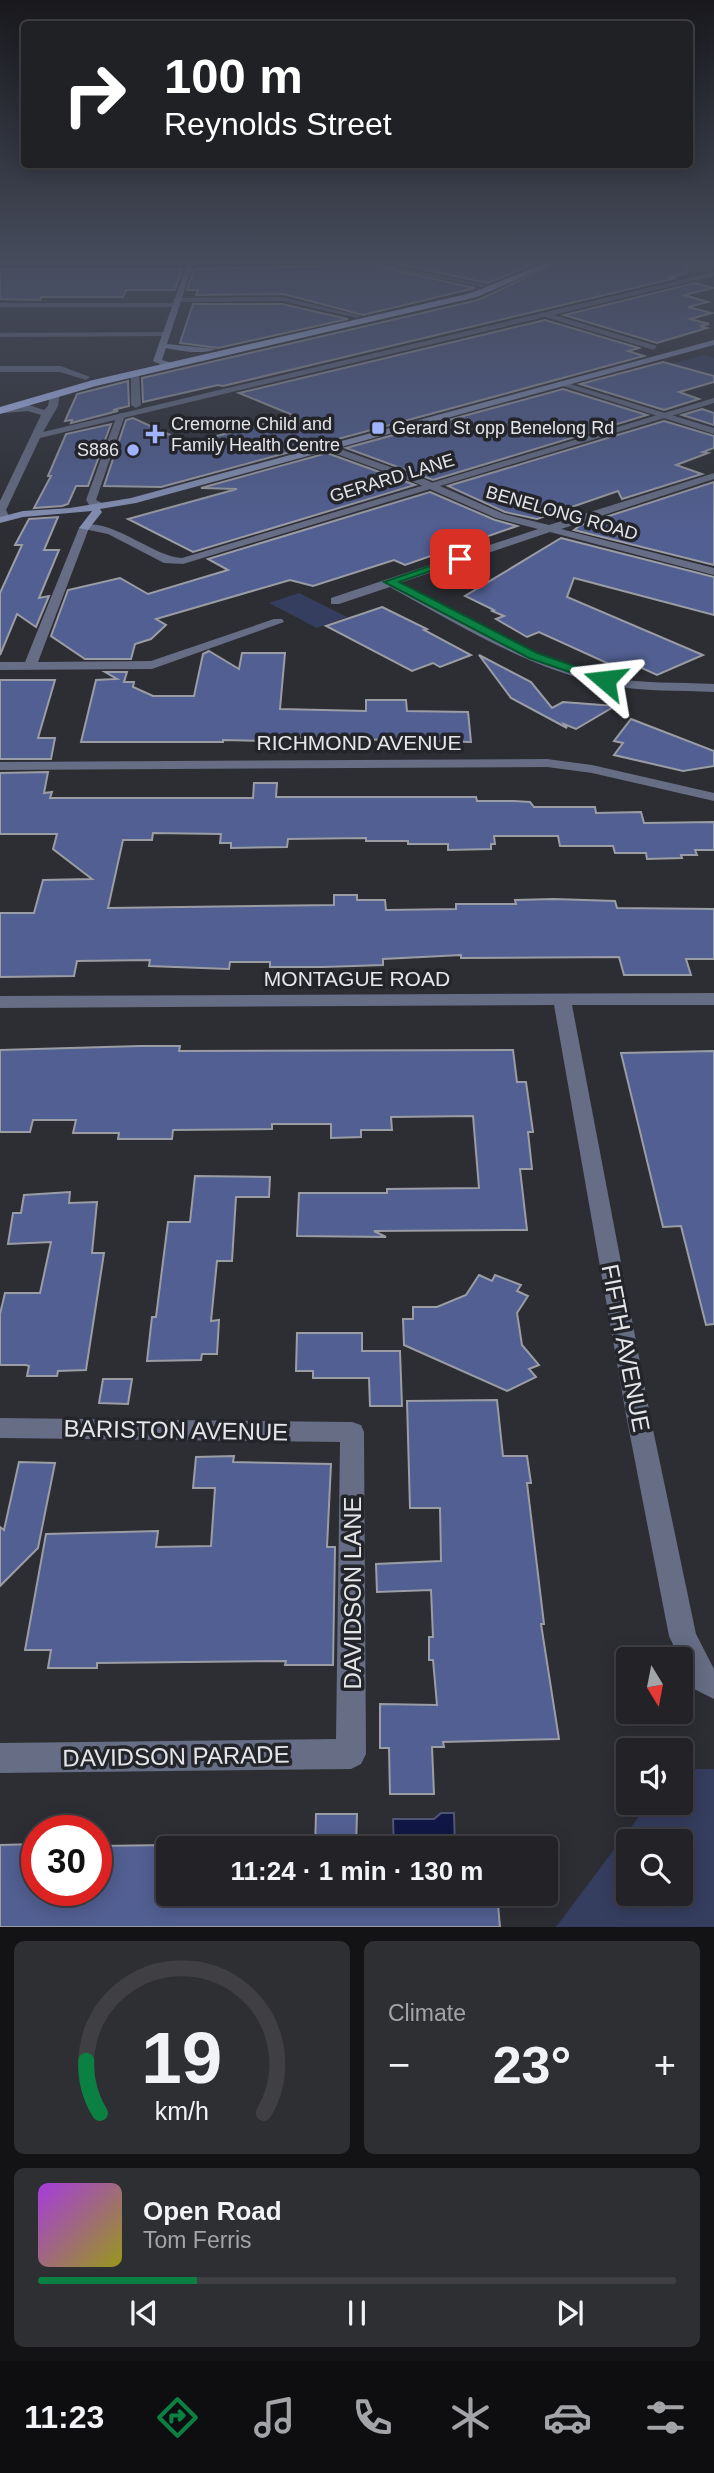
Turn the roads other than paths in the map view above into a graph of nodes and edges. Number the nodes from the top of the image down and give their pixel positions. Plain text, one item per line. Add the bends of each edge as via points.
1 (161, 354) edge
2 (187, 354) edge
3 (219, 354) edge
4 (376, 354) edge
5 (668, 354) edge
6 (157, 360) junction
7 (169, 365) junction
8 (0, 369) edge
9 (135, 373) junction
10 (86, 377) junction
11 (563, 383) junction
12 (57, 393) junction
13 (714, 400) edge
14 (136, 405) dead end
15 (1, 408) edge
16 (46, 414) junction
17 (121, 415) junction
18 (664, 415) junction
19 (714, 431) edge
20 (36, 436) junction
21 (326, 447) junction
22 (714, 469) edge
23 (714, 476) edge
24 (429, 485) junction
25 (659, 492) junction
26 (99, 509) junction
27 (1, 517) edge
28 (84, 528) junction
29 (548, 530) junction
30 (714, 572) edge
31 (390, 582) junction
32 (335, 601) dead end
33 (278, 622) dead end
34 (0, 666) edge
35 (30, 666) junction
36 (714, 688) edge
37 (0, 766) edge
38 (714, 797) edge
39 (714, 999) edge
40 (562, 1000) junction
41 (0, 1002) edge
42 (0, 1428) edge
43 (352, 1432) joint
44 (714, 1685) edge
45 (351, 1754) joint
46 (0, 1758) edge

1 - 6 main road
2 - 6 highway
3 - 7 highway
4 - 17 street
5 - 11 main road
6 - 7 main road
6 - 10 highway
7 - 9 highway
8 - 10 street via 61,369
9 - 12 highway
9 - 14 street
10 - 15 highway
11 - 18 street
11 - 21 main road
12 - 15 highway
12 - 16 street
13 - 18 lane, GERARD LANE
15 - 16 street via 29,408
16 - 20 street
17 - 20 street
17 - 26 lane via 91,500
18 - 19 street
18 - 24 lane, GERARD LANE
20 - 27 street
21 - 24 street, BENELONG ROAD
21 - 26 main road
22 - 25 street
23 - 25 street
24 - 28 lane, GERARD LANE via 178,562 165,560 110,531
24 - 29 street, BENELONG ROAD via 480,509
25 - 29 street
26 - 27 main road via 20,520
26 - 28 main road
28 - 35 street
29 - 30 street, BENELONG ROAD
29 - 31 street
31 - 32 street
31 - 36 street via 498,639 572,670 605,680
33 - 35 street via 152,665
34 - 35 street
37 - 38 street, RICHMOND AVENUE via 547,763
39 - 40 street, MONTAGUE ROAD
40 - 41 street, MONTAGUE ROAD
40 - 44 street, FIFTH AVENUE via 636,1408 683,1636 704,1679
42 - 43 street, BARISTON AVENUE
43 - 45 street, DAVIDSON LANE
45 - 46 street, DAVIDSON PARADE

